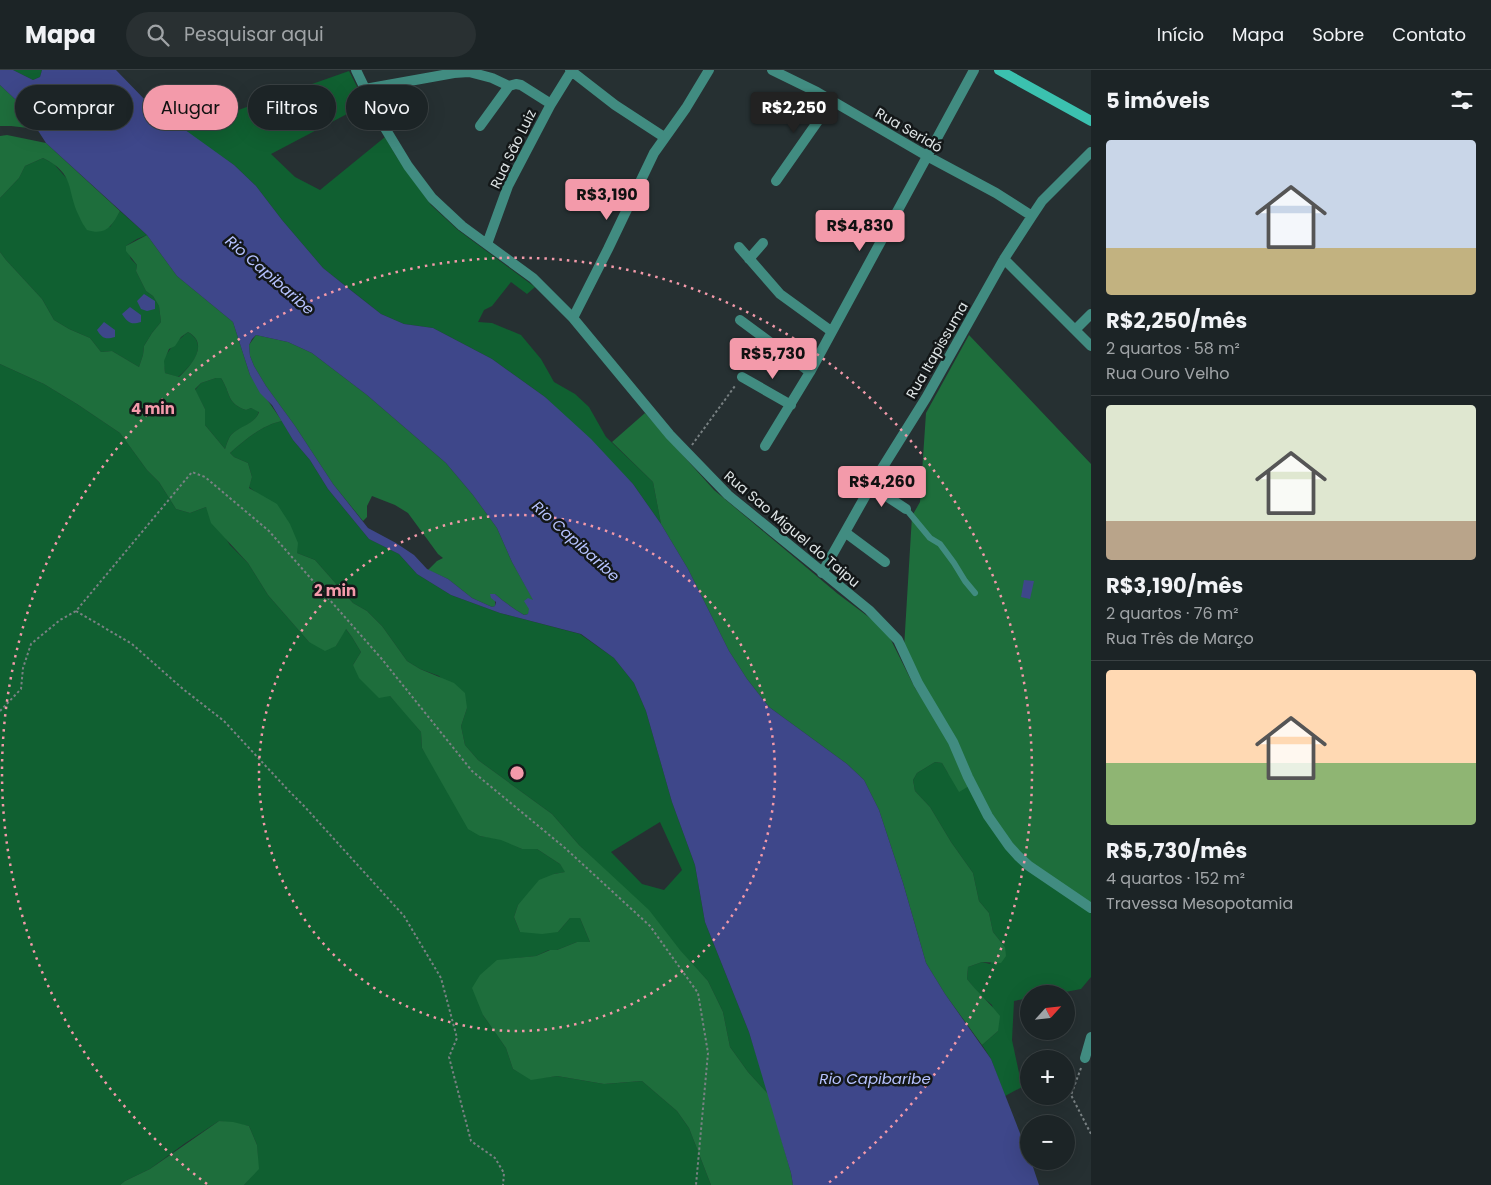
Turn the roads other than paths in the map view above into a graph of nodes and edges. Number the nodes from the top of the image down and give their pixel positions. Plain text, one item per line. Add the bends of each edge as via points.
1 (356, 70) edge
2 (571, 70) edge
3 (709, 70) edge
4 (772, 70) edge
5 (974, 70) edge
6 (999, 70) edge
7 (363, 85) edge
8 (389, 85) edge
9 (509, 86) junction
10 (832, 101) junction
11 (551, 104) junction
12 (1091, 121) edge
13 (480, 126) dead end
14 (386, 130) edge
15 (664, 137) junction
16 (1091, 152) edge
17 (927, 156) junction
18 (776, 181) dead end
19 (1032, 216) junction
20 (763, 243) dead end
21 (487, 244) junction
22 (739, 247) dead end
23 (749, 259) junction
24 (1004, 259) junction
25 (1091, 314) edge
26 (573, 318) junction
27 (740, 320) dead end
28 (1075, 330) junction
29 (831, 331) junction
30 (1091, 346) edge
31 (810, 372) junction
32 (742, 377) road end
33 (791, 405) junction
34 (765, 446) dead end
35 (871, 486) junction
36 (906, 509) joint
37 (846, 533) junction
38 (885, 562) dead end
39 (822, 573) junction
40 (975, 593) dead end
41 (1091, 908) edge
42 (1091, 1037) edge
43 (1085, 1058) road end

1 - 7 street, Rua Sao Miguel do Taipu
2 - 11 street, Rua São Luiz
2 - 15 street via 615,105
3 - 15 street
4 - 10 street, Rua Seridó
5 - 17 street
6 - 12 street
8 - 9 street via 469,72
9 - 11 street via 520,85
9 - 13 street
10 - 17 street, Rua Seridó
10 - 18 street
11 - 21 street, Rua São Luiz via 508,186
14 - 21 street, Rua Sao Miguel do Taipu via 432,198
15 - 26 street
16 - 19 street, Rua Itapissuma via 1042,201
17 - 19 street, Rua Seridó
17 - 29 street
19 - 24 street, Rua Itapissuma
20 - 23 street
21 - 26 street, Rua Sao Miguel do Taipu via 533,278
22 - 23 street
23 - 29 street via 780,294
24 - 28 street
24 - 35 street, Rua Itapissuma via 926,398
25 - 28 street
26 - 39 street, Rua Sao Miguel do Taipu via 686,452 728,495
27 - 31 street
28 - 30 street
29 - 31 street
31 - 33 street
32 - 33 street
33 - 34 street
35 - 36 street
35 - 37 street, Rua Itapissuma
36 - 40 lane via 930,538 940,544
37 - 38 street
37 - 39 street, Rua Itapissuma
39 - 41 street, Rua Sao Miguel do Taipu via 869,610 898,640 988,816 1009,846 1029,866
42 - 43 street

